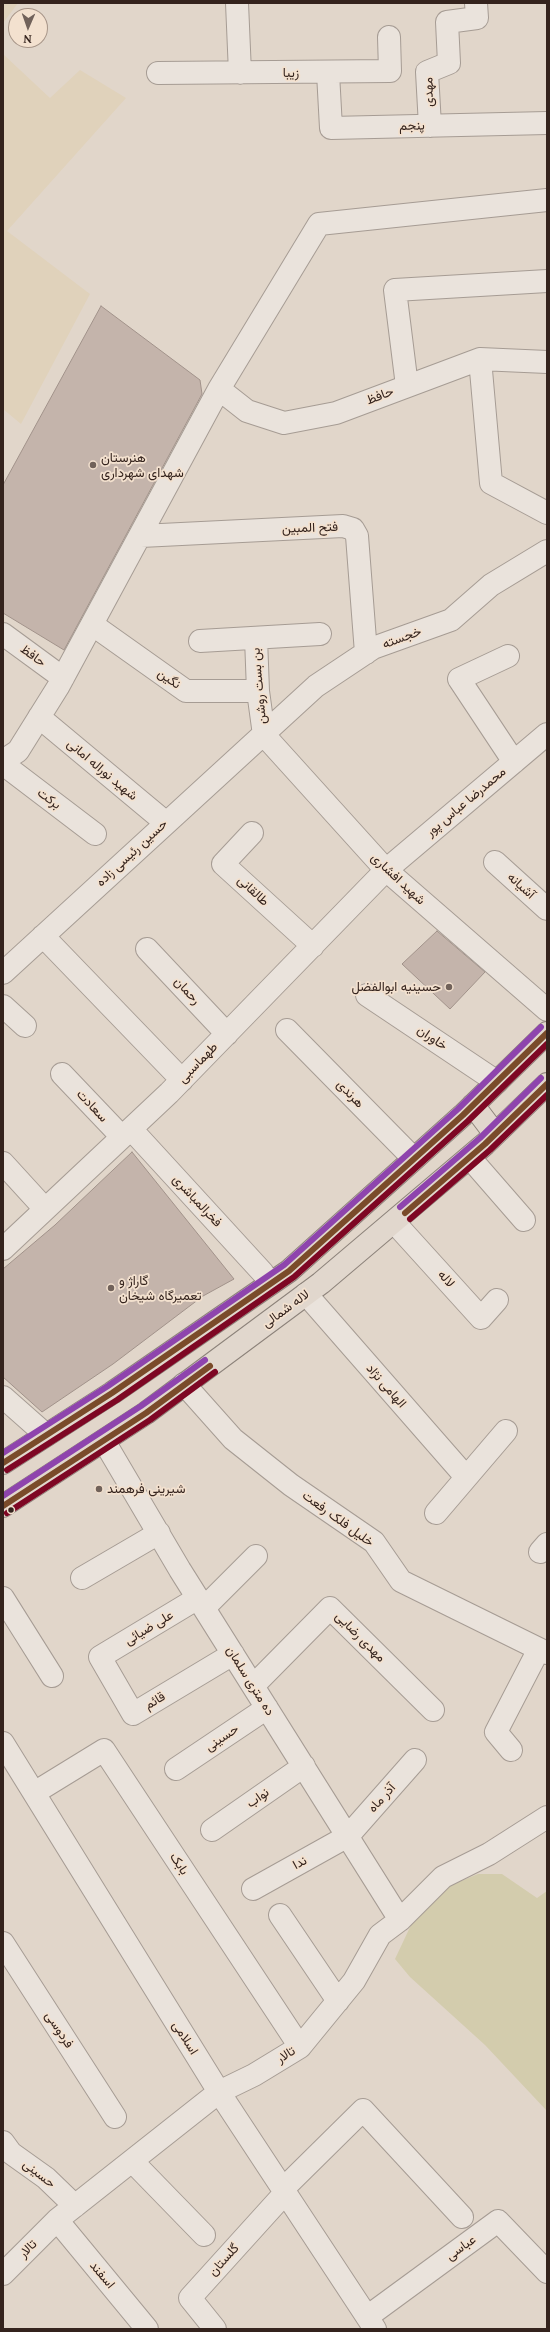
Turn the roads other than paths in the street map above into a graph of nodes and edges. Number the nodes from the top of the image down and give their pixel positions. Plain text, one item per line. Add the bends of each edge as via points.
1 (237, 3) edge
2 (476, 3) edge
3 (389, 37) dead end
4 (158, 73) dead end
5 (240, 73) junction
6 (328, 73) junction
7 (547, 123) edge
8 (430, 126) junction
9 (547, 200) edge
10 (547, 281) edge
11 (480, 359) junction
12 (547, 362) edge
13 (407, 386) junction
14 (220, 389) junction
15 (547, 514) edge
16 (141, 536) junction
17 (547, 551) edge
18 (93, 625) junction
19 (3, 634) edge
20 (320, 634) dead end
21 (256, 638) junction
22 (200, 641) dead end
23 (366, 653) junction
24 (508, 656) dead end
25 (63, 678) junction
26 (258, 691) junction
27 (39, 718) junction
28 (547, 734) edge
29 (264, 735) junction
30 (3, 762) edge
31 (514, 762) junction
32 (166, 822) junction
33 (95, 834) dead end
34 (252, 834) dead end
35 (495, 862) dead end
36 (386, 870) junction
37 (547, 909) edge
38 (43, 936) junction
39 (312, 946) junction
40 (147, 949) dead end
41 (3, 973) edge
42 (367, 995) dead end
43 (3, 1006) edge
44 (547, 1010) edge
45 (25, 1026) dead end
46 (287, 1030) dead end
47 (547, 1033) edge
48 (227, 1034) junction
49 (62, 1074) dead end
50 (182, 1080) junction
51 (497, 1082) junction
52 (544, 1092) edge
53 (473, 1105) junction
54 (126, 1133) junction
55 (495, 1134) junction
56 (470, 1158) junction
57 (414, 1159) junction
58 (3, 1163) edge
59 (45, 1209) junction
60 (524, 1220) dead end
61 (394, 1222) junction
62 (3, 1249) edge
63 (263, 1273) dead end
64 (306, 1294) junction
65 (497, 1300) dead end
66 (184, 1384) junction
67 (3, 1397) edge
68 (506, 1431) dead end
69 (46, 1435) junction
70 (104, 1440) junction
71 (3, 1464) edge
72 (466, 1477) junction
73 (3, 1506) edge
74 (436, 1513) dead end
75 (159, 1534) junction
76 (256, 1556) dead end
77 (82, 1578) dead end
78 (3, 1598) edge
79 (201, 1603) junction
80 (543, 1651) edge
81 (233, 1654) junction
82 (100, 1657) joint
83 (52, 1676) dead end
84 (253, 1686) junction
85 (267, 1708) junction
86 (433, 1710) dead end
87 (3, 1743) edge
88 (511, 1750) dead end
89 (416, 1760) dead end
90 (304, 1766) junction
91 (176, 1768) dead end
92 (34, 1793) junction
93 (547, 1817) edge
94 (212, 1830) dead end
95 (348, 1836) junction
96 (253, 1889) dead end
97 (280, 1916) dead end
98 (400, 1920) junction
99 (3, 1943) edge
100 (338, 2001) junction
101 (300, 2047) junction
102 (219, 2092) junction
103 (115, 2117) dead end
104 (3, 2142) edge
105 (132, 2161) junction
106 (284, 2191) junction
107 (75, 2206) junction
108 (462, 2217) dead end
109 (57, 2220) junction
110 (204, 2235) dead end
111 (547, 2272) edge
112 (3, 2274) edge
113 (371, 2323) edge
114 (147, 2329) edge
115 (215, 2329) edge

1 - 5 street
2 - 8 street, مهدی via 477,18 447,22 450,63 427,72
3 - 6 street, زیبا via 390,71
4 - 5 street, زیبا
5 - 6 street, زیبا
6 - 8 street, پنجم via 331,128
7 - 8 street, پنجم
9 - 14 street via 319,224
10 - 13 street via 395,290
11 - 12 street, حافظ
11 - 13 street, حافظ
11 - 15 street via 491,483
13 - 14 street, حافظ via 336,413 284,423 247,411
14 - 16 street
16 - 18 street
16 - 23 street, فتح المبین via 343,526 353,528 357,536
17 - 23 street, خجسته via 491,585 451,620 373,648
18 - 25 street
18 - 26 street, نگین via 186,691
19 - 25 street, حافظ
20 - 21 street, بن بست روشن
21 - 22 street, بن بست روشن
21 - 26 street, بن بست روشن
23 - 29 street, خجسته via 316,686
24 - 31 street via 459,679
25 - 27 street
26 - 29 street, بن بست روشن
27 - 30 street via 18,751
27 - 32 street, شهید نوراله امانی
28 - 31 street, محمدرضا عباس پور
29 - 32 street, حسین رئیسی زاده
29 - 36 street, شهید افشاری
30 - 33 street, برکت
31 - 36 street, محمدرضا عباس پور
32 - 38 street, حسین رئیسی زاده
34 - 39 street, طالقانی via 223,864
35 - 37 street, آشیانه
36 - 39 street, طهماسبی
36 - 44 street, شهید افشاری
38 - 41 street, حسین رئیسی زاده
38 - 50 street
39 - 48 street, طهماسبی
40 - 48 street, رحمان
42 - 51 street, خاوران
43 - 45 street
46 - 57 street, هرندی
47 - 51 main road
48 - 50 street, طهماسبی
49 - 54 street, سعادت
50 - 54 street, طهماسبی
51 - 53 main road
52 - 55 main road, لاله شمالی
53 - 55 main road
53 - 57 main road
54 - 59 street, طهماسبی
54 - 63 street, فخرالمباشری
55 - 56 main road, لاله شمالی
56 - 60 street
56 - 61 main road, لاله شمالی
57 - 69 main road via 289,1271
58 - 59 street
59 - 62 street, طهماسبی
61 - 64 main road, لاله شمالی
61 - 65 street, لاله via 481,1318
64 - 66 main road, لاله شمالی
64 - 72 street, الهامی نژاد
66 - 70 main road, لاله شمالی
66 - 80 street, خلیل فلک رفعت via 233,1439 291,1485 374,1542 401,1581
67 - 69 street
68 - 72 street
69 - 71 main road
70 - 73 main road, لاله شمالی
70 - 75 street, ده متری سلمان
72 - 74 street
75 - 77 street
75 - 79 street, ده متری سلمان
76 - 79 street, علی ضیائی
78 - 83 street
79 - 81 street, ده متری سلمان
79 - 82 street, علی ضیائی
80 - 88 street via 496,1732
81 - 82 street, قائم via 133,1714
81 - 84 street, ده متری سلمان
84 - 85 street, ده متری سلمان
84 - 86 street, مهدی رضایی via 330,1608
85 - 90 street, ده متری سلمان
85 - 91 street, حسینی
87 - 92 street, اسلامی
89 - 95 street, آذر ماه
90 - 94 street, نواب
90 - 95 street, ده متری سلمان
92 - 101 street, بابک via 104,1750
92 - 102 street, اسلامی
93 - 98 street, تالار via 489,1854 443,1877
95 - 96 street, ندا
95 - 98 street, ده متری سلمان
97 - 100 street
98 - 100 street, تالار via 380,1935 354,1981
99 - 103 street, فردوسی
100 - 101 street, تالار
101 - 102 street, تالار via 254,2075
102 - 105 street, تالار
102 - 106 street, اسلامی
104 - 107 street, حسینی via 11,2153 46,2178
105 - 107 street, تالار
105 - 110 street
106 - 108 street via 363,2110
106 - 113 street, اسلامی
106 - 115 street, گلستان via 190,2298
107 - 109 street, تالار
109 - 112 street, تالار
109 - 114 street, اسفند
111 - 113 street, عباسی via 498,2221

